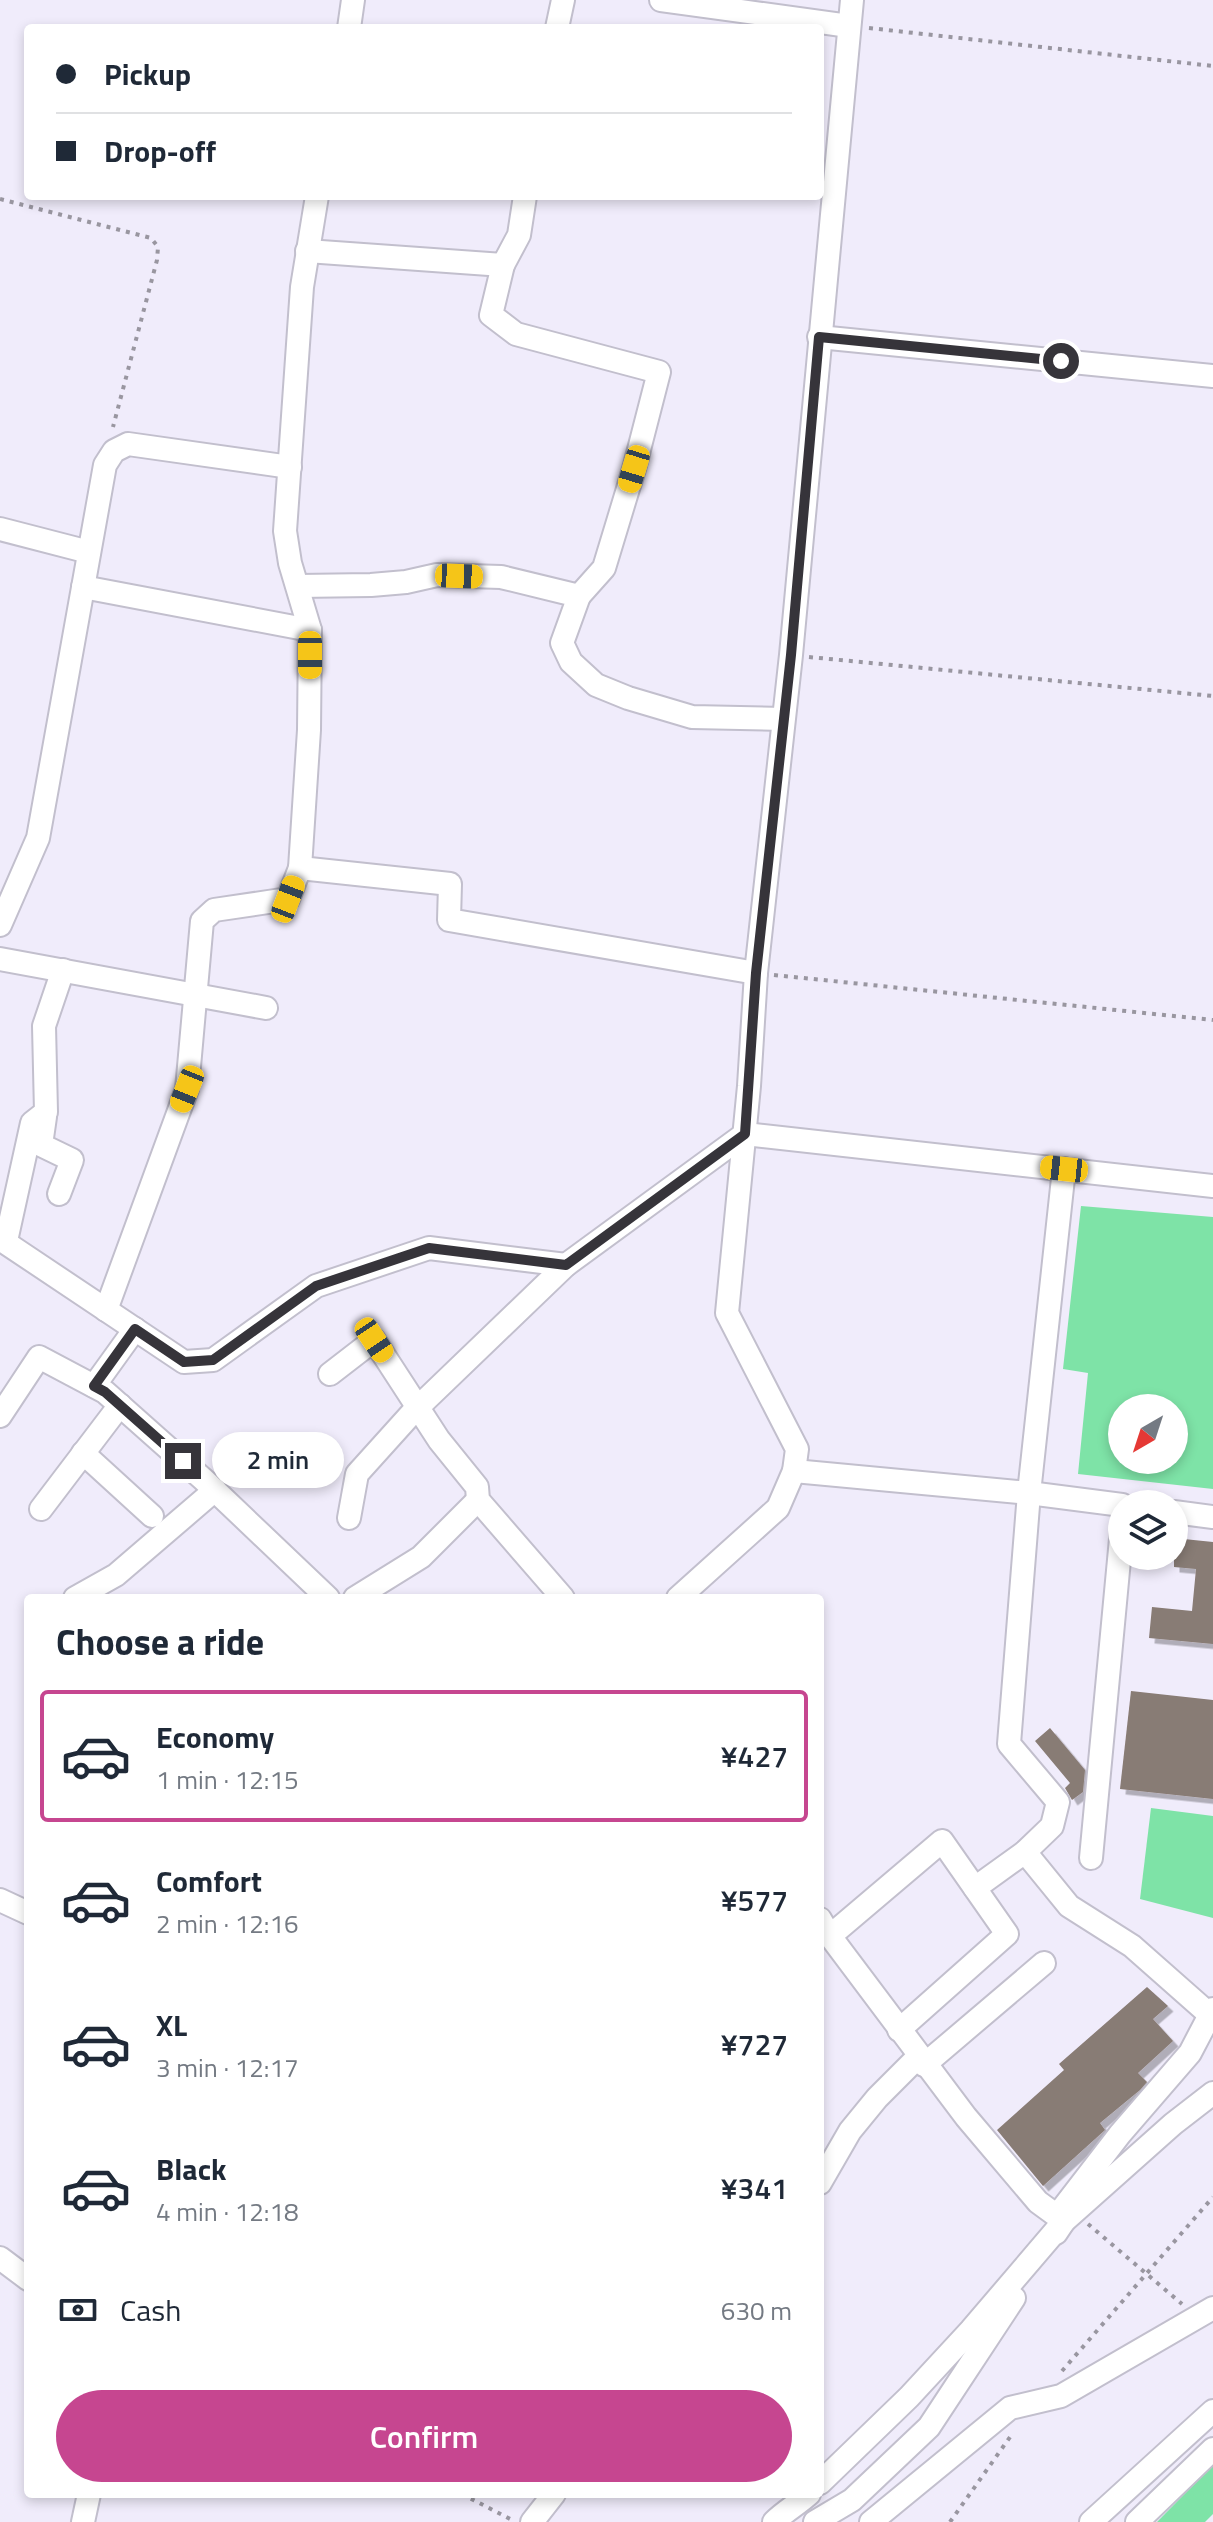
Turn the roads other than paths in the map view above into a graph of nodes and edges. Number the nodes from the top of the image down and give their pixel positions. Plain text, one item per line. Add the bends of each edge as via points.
1 (353, 0) edge
2 (563, 0) edge
3 (661, 0) edge
4 (852, 0) edge
5 (350, 24) edge
6 (558, 24) edge
7 (849, 26) junction
8 (316, 200) edge
9 (524, 200) edge
10 (307, 251) junction
11 (503, 265) junction
12 (819, 337) junction
13 (1213, 376) edge
14 (290, 467) junction
15 (0, 529) edge
16 (89, 552) junction
17 (298, 586) junction
18 (83, 587) junction
19 (579, 596) junction
20 (310, 630) junction
21 (783, 719) junction
22 (300, 868) junction
23 (0, 925) edge
24 (0, 959) edge
25 (63, 970) junction
26 (756, 973) junction
27 (196, 995) junction
28 (266, 1008) dead end
29 (46, 1112) junction
30 (745, 1134) junction
31 (1064, 1169) junction
32 (1213, 1186) edge
33 (59, 1194) dead end
34 (3, 1240) edge
35 (566, 1265) junction
36 (106, 1310) junction
37 (135, 1329) junction
38 (330, 1374) dead end
39 (94, 1386) junction
40 (120, 1405) junction
41 (420, 1407) junction
42 (0, 1416) edge
43 (83, 1453) junction
44 (794, 1471) junction
45 (215, 1490) junction
46 (1029, 1493) junction
47 (478, 1500) junction
48 (1108, 1503) edge
49 (41, 1509) dead end
50 (1188, 1514) edge
51 (152, 1516) dead end
52 (1213, 1517) edge
53 (349, 1518) dead end
54 (1118, 1570) edge
55 (82, 1594) edge
56 (324, 1594) edge
57 (361, 1594) edge
58 (560, 1594) edge
59 (688, 1594) edge
60 (1025, 1852) junction
61 (1091, 1858) dead end
62 (975, 1888) junction
63 (0, 1900) edge
64 (24, 1911) edge
65 (825, 1927) edge
66 (1044, 1963) dead end
67 (1211, 2012) edge
68 (899, 2030) junction
69 (921, 2061) junction
70 (1213, 2093) edge
71 (824, 2176) edge
72 (1065, 2216) junction
73 (0, 2258) edge
74 (24, 2276) edge
75 (1206, 2312) edge
76 (1213, 2411) edge
77 (1213, 2449) edge
78 (824, 2479) edge
79 (88, 2498) edge
80 (540, 2498) edge
81 (551, 2498) edge
82 (805, 2498) edge
83 (777, 2509) edge
84 (821, 2521) edge
85 (83, 2522) edge
86 (519, 2522) edge
87 (532, 2522) edge
88 (871, 2522) edge
89 (1091, 2522) edge
90 (1137, 2522) edge

1 - 5 street
2 - 6 street
3 - 7 street
4 - 7 street
7 - 12 street
8 - 10 street
9 - 11 street via 519,235
10 - 11 street
10 - 14 street
11 - 19 street via 491,315 516,334 659,372 604,568
12 - 13 street
12 - 21 street
14 - 16 street via 128,444 114,451 105,465
14 - 17 street via 285,531
15 - 16 street
16 - 18 street
17 - 19 street via 395,583 437,575 501,577
17 - 20 street
18 - 20 street
18 - 23 street via 38,838
19 - 21 street via 562,643 571,662 596,685 692,717
20 - 22 street
21 - 26 street
22 - 26 street via 450,884 449,920
22 - 27 street via 288,899 214,910 202,921
24 - 25 street
25 - 27 street
25 - 29 street via 44,1026
26 - 30 street
27 - 28 street
27 - 36 street via 187,1089
29 - 33 street via 41,1145 72,1160
29 - 34 street via 32,1123
30 - 31 street
30 - 35 street
30 - 44 street via 727,1313 797,1449
31 - 32 street
31 - 46 street
34 - 36 street
35 - 37 street via 429,1248 316,1286 213,1360 184,1362
35 - 41 street
36 - 37 street
37 - 39 street
38 - 41 street via 374,1340
39 - 40 street
39 - 42 street via 39,1357
40 - 43 street
40 - 45 street
41 - 47 street via 477,1487
41 - 53 street via 357,1474
43 - 49 street
43 - 51 street
44 - 46 street
44 - 59 street via 778,1508
45 - 55 street via 116,1575
45 - 56 street
46 - 48 street
46 - 60 street via 1009,1744 1058,1802 1052,1826
47 - 57 street via 421,1557
47 - 58 street
50 - 52 street
54 - 61 street
60 - 62 street
60 - 67 street via 1069,1906 1132,1946
62 - 65 street via 942,1841
62 - 68 street via 1007,1934
63 - 64 street
65 - 68 street
66 - 69 street
67 - 72 street via 1190,2053 1120,2134
68 - 69 street
69 - 71 street via 877,2098
69 - 72 street via 1038,2202
70 - 72 street
72 - 78 street via 971,2330
72 - 84 street via 929,2427 852,2500
73 - 74 street
75 - 88 street via 1061,2396 1010,2408
76 - 89 street
77 - 90 street
79 - 85 street
80 - 86 street
81 - 87 street
82 - 83 street via 796,2507

